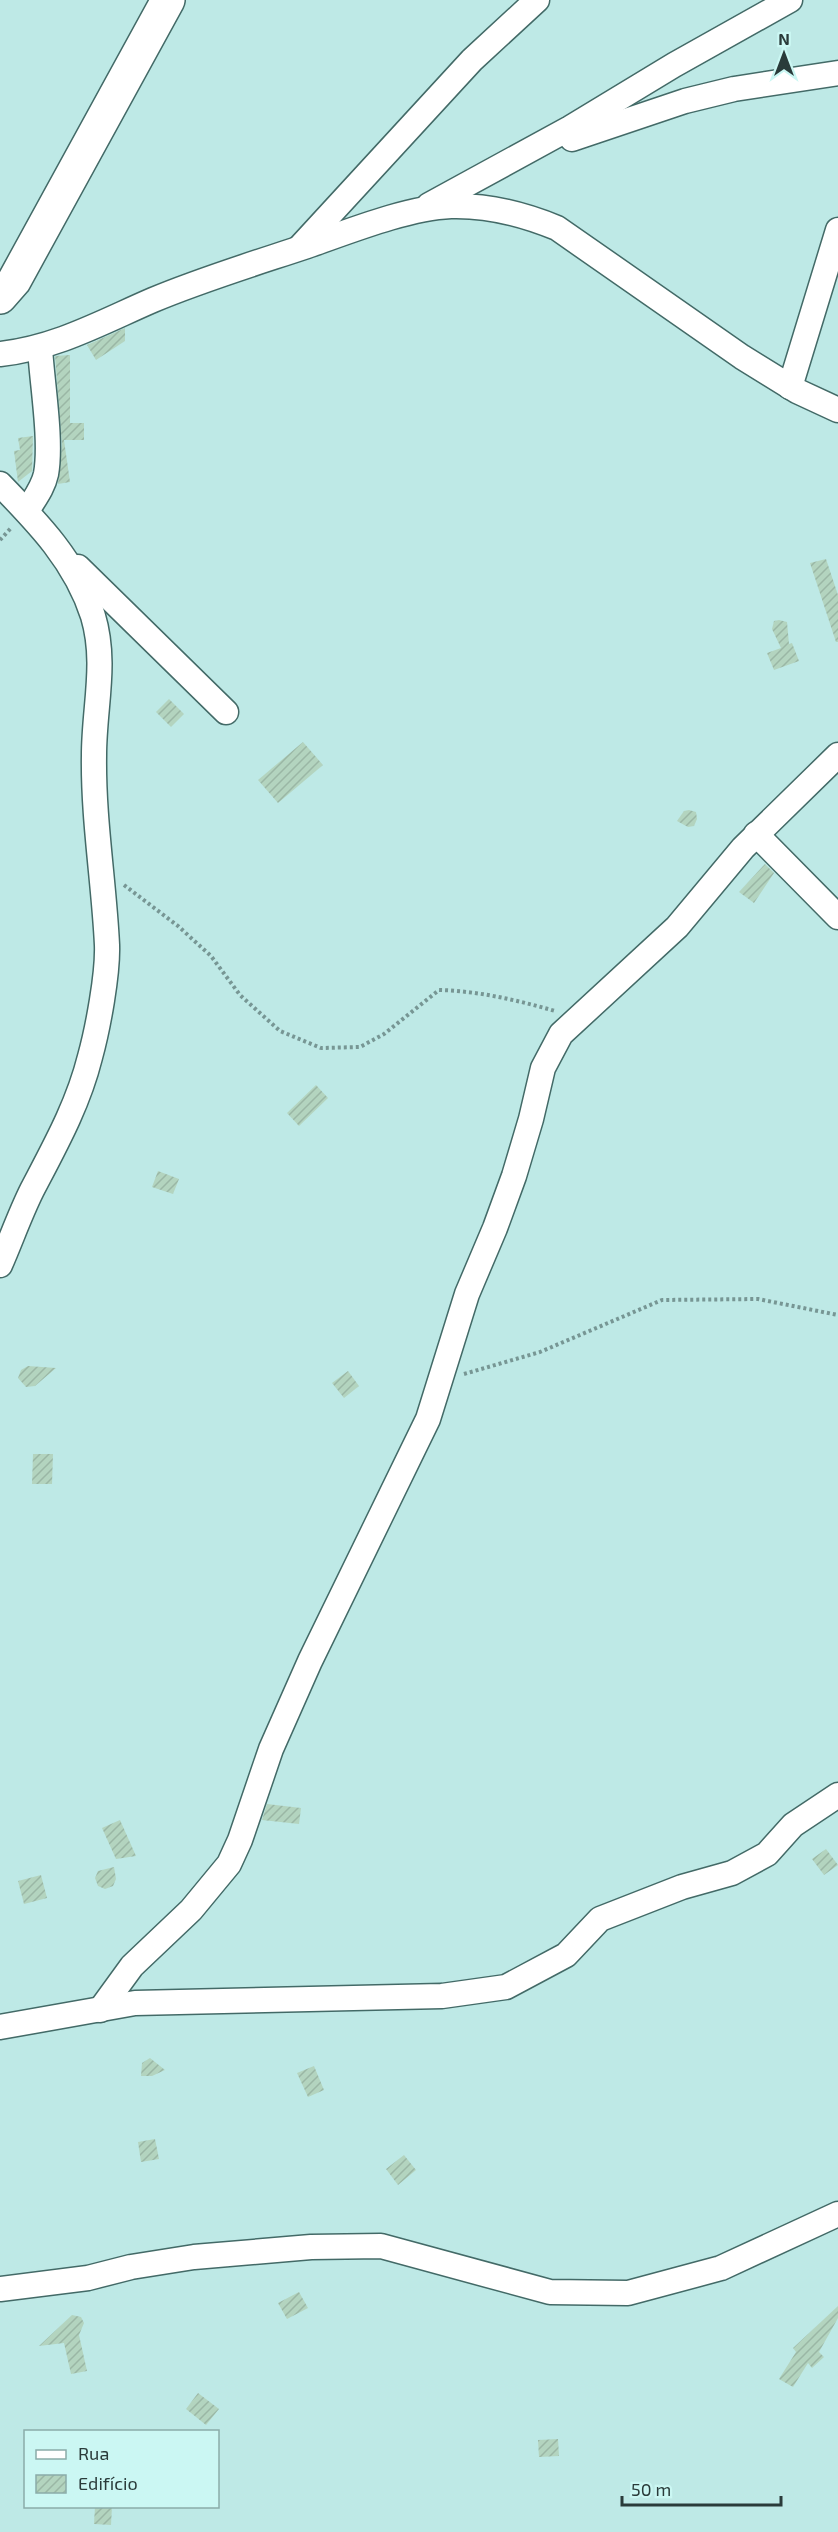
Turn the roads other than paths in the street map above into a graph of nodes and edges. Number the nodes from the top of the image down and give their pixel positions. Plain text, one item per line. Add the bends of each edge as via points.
1 (168, 0) edge
2 (537, 0) edge
3 (790, 0) edge
4 (838, 73) edge
5 (515, 158) junction
6 (418, 212) junction
7 (838, 230) edge
8 (298, 249) junction
9 (0, 297) edge
10 (40, 348) junction
11 (0, 354) edge
12 (790, 387) junction
13 (838, 410) edge
14 (0, 484) edge
15 (27, 511) junction
16 (62, 552) junction
17 (226, 712) dead end
18 (838, 755) edge
19 (756, 834) junction
20 (838, 917) edge
21 (0, 1265) edge
22 (838, 1795) edge
23 (100, 2010) junction
24 (0, 2027) edge
25 (838, 2214) edge
26 (0, 2289) edge

1 - 9 street via 14,281
2 - 8 street via 472,60
3 - 5 street
4 - 5 street via 685,101
5 - 6 street
6 - 8 street
6 - 12 street via 451,206 494,208 557,228
7 - 12 street
8 - 10 street via 155,299
10 - 11 street
10 - 15 street via 46,473
12 - 13 street
14 - 15 street
15 - 16 street
16 - 17 street
16 - 21 street via 80,585 100,642 94,809 107,948 91,1057 76,1105 31,1192
18 - 19 street
19 - 20 street
19 - 23 street via 677,927 561,1034 543,1068 514,1176 467,1294 428,1419 310,1661 271,1749 229,1864 191,1910 132,1966
22 - 23 street via 793,1825 767,1854 732,1873 682,1887 600,1919 566,1955 506,1987 442,1996 135,2003
23 - 24 street
25 - 26 street via 721,2268 628,2294 550,2292 381,2246 311,2247 194,2257 88,2278

